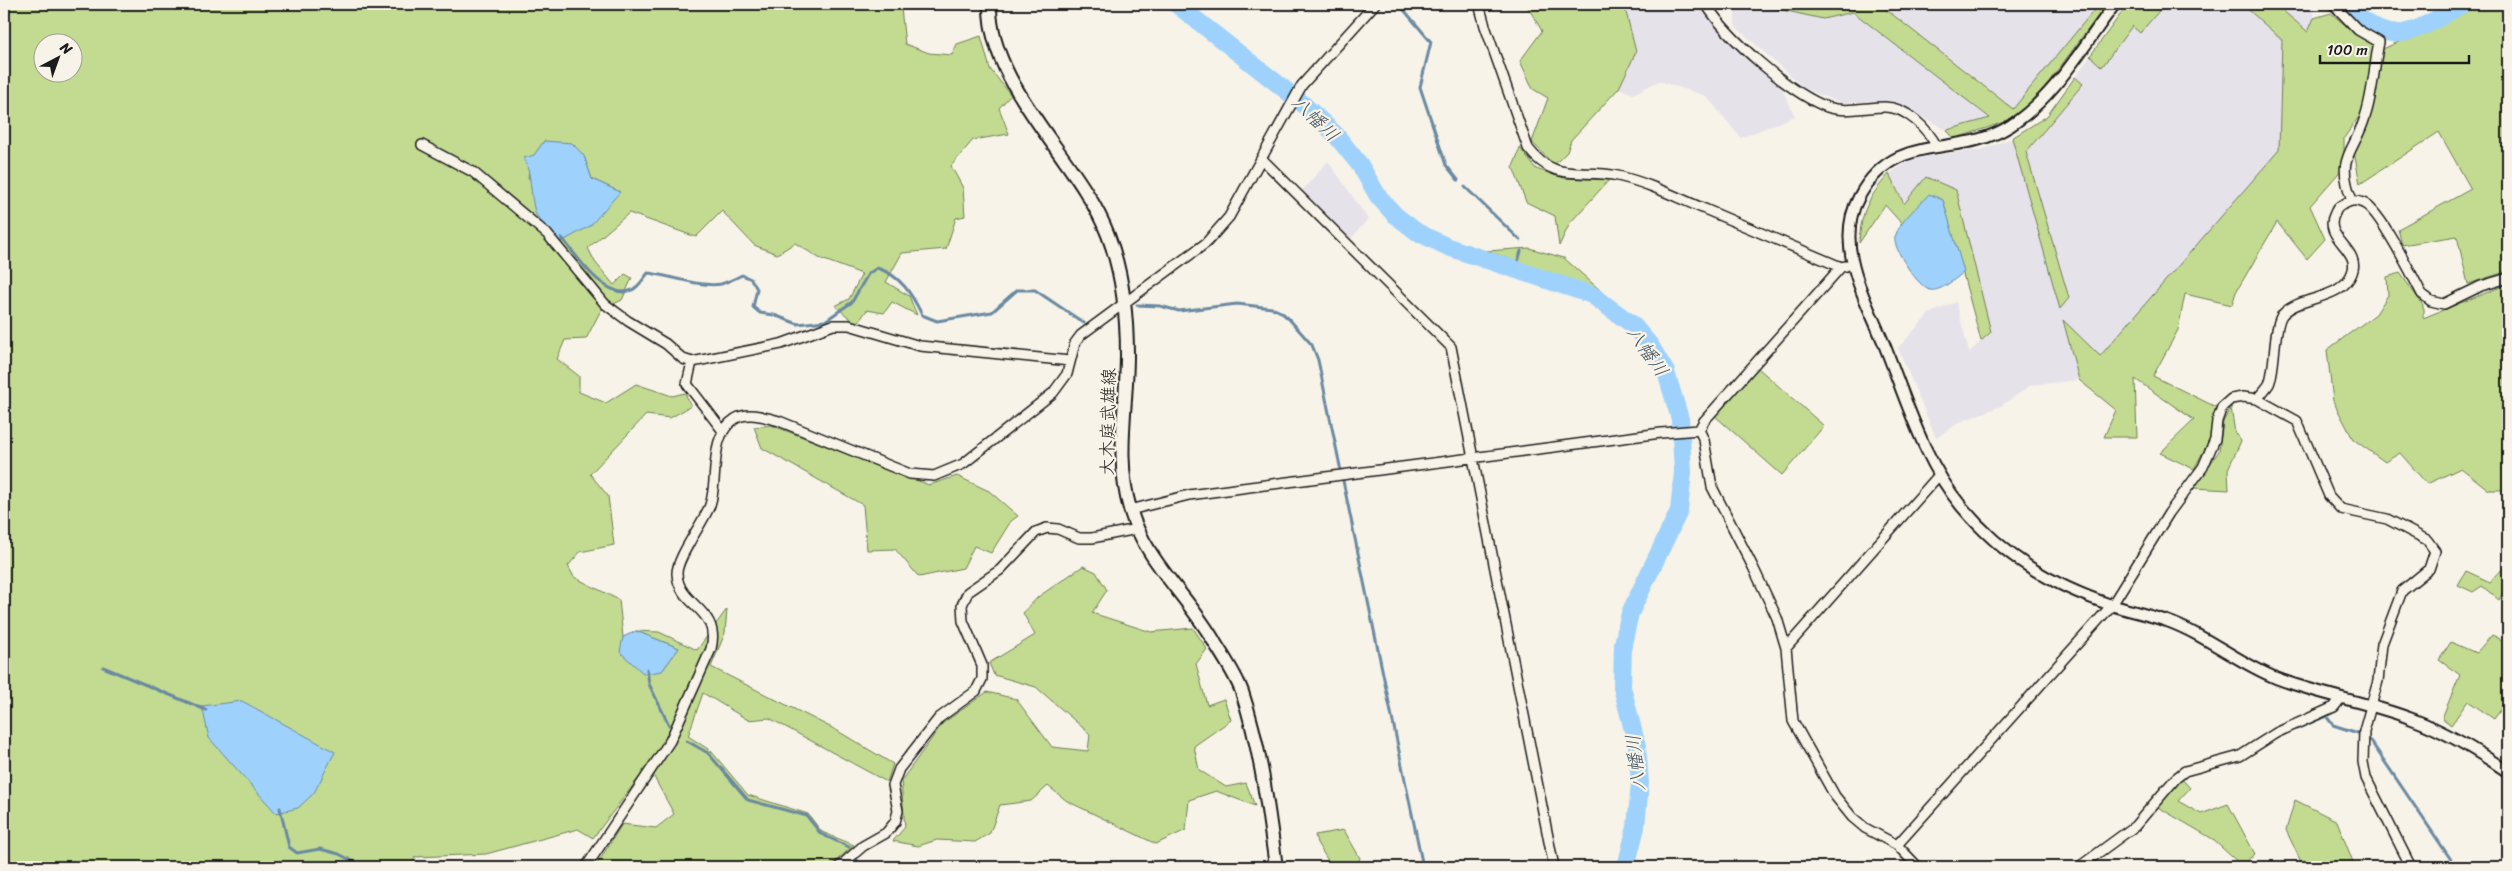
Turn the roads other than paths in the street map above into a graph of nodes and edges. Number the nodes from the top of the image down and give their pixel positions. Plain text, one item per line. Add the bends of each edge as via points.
1 (990, 4) edge
2 (1375, 4) edge
3 (1479, 4) edge
4 (1706, 4) edge
5 (2115, 4) edge
6 (2332, 4) edge
7 (422, 145) dead end
8 (1937, 147) junction
9 (1262, 159) junction
10 (2352, 200) junction
11 (1853, 264) junction
12 (1841, 267) junction
13 (2508, 278) edge
14 (1125, 302) junction
15 (1070, 361) junction
16 (692, 362) junction
17 (2257, 399) junction
18 (723, 431) junction
19 (1696, 431) junction
20 (1473, 458) junction
21 (1939, 475) junction
22 (1130, 510) junction
23 (1137, 529) junction
24 (2112, 605) junction
25 (1786, 648) junction
26 (2341, 698) junction
27 (2370, 706) junction
28 (2508, 772) edge
29 (1897, 845) junction
30 (586, 867) edge
31 (839, 867) edge
32 (1276, 867) edge
33 (1554, 867) edge
34 (1918, 867) edge
35 (2079, 867) edge
36 (2410, 867) edge

1 - 14 main road, 大木庭武雄線 via 994,35 1017,88 1091,201 1108,234 1121,275
2 - 9 street via 1302,85
3 - 12 street via 1528,148 1549,169 1564,173 1604,174 1651,186
4 - 8 street via 1727,31 1784,82 1807,97 1829,107 1848,110 1886,106 1898,110 1919,123 1932,136
5 - 8 street via 2052,89 2030,112 2006,128 1975,140
6 - 10 street via 2358,30 2379,42 2365,118 2346,155 2346,183
7 - 16 street via 473,172 547,234 605,304
8 - 11 street via 1907,152 1885,164 1869,181 1850,219 1848,238
9 - 14 street via 1219,230
9 - 20 street via 1451,347
10 - 13 street via 2365,203 2377,214 2422,294 2431,301 2444,304 2481,286
10 - 17 street via 2338,207 2330,220 2333,234 2352,258 2353,271 2348,282 2328,295 2292,305 2280,316 2269,383
11 - 12 street
11 - 21 street
12 - 19 street
14 - 15 street via 1081,335 1074,343
14 - 22 main road, 大木庭武雄線 via 1127,356 1122,474
15 - 16 street via 920,346 849,324 833,325 781,344
15 - 18 street via 1067,374 1054,393 963,464 934,476 910,474 779,420 757,415 735,420
16 - 18 street via 687,384
17 - 24 street via 2232,399 2222,407 2215,439 2203,467 2169,512
17 - 27 street via 2297,421 2329,496 2341,509 2387,519 2427,540 2434,551 2429,569 2402,591 2382,644 2378,681
18 - 30 street via 718,443 710,506 677,572 680,587 711,623 714,636 711,649 670,741
19 - 20 street
19 - 25 street via 1704,440 1712,486 1765,592
20 - 22 street via 1189,495
20 - 33 street
21 - 24 street via 1989,537 2016,560 2054,583
21 - 25 street
22 - 23 main road, 大木庭武雄線
23 - 31 street via 1092,538 1079,538 1058,529 1036,532 994,575 968,592 962,605 963,621 982,665 982,679 976,691 938,718 900,769 893,785 898,811 895,822
23 - 32 main road, 大木庭武雄線 via 1153,557 1214,640 1241,690 1255,736
24 - 26 street via 2186,629 2276,678
24 - 29 street
25 - 29 street via 1793,721 1835,796 1865,828
26 - 27 street
26 - 35 street via 2334,707 2276,733 2240,756 2185,771 2135,826
27 - 28 street via 2412,718 2458,740
27 - 36 street via 2364,731 2366,778
29 - 34 street

